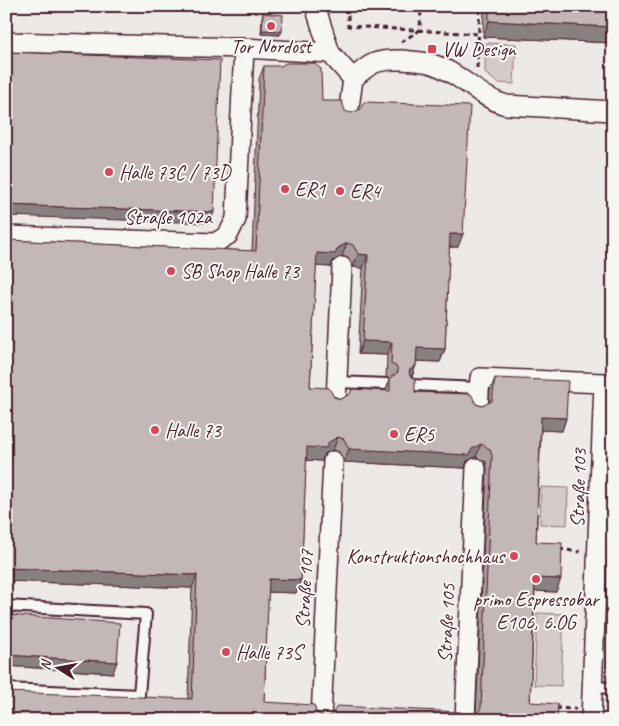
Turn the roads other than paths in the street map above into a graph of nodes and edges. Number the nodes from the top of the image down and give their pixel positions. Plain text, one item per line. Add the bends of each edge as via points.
1 (314, 6) edge
2 (6, 42) edge
3 (244, 48) junction
4 (330, 54) junction
5 (353, 79) junction
6 (613, 111) edge
7 (348, 115) edge
8 (6, 236) edge
9 (342, 267) dead end
10 (337, 382) junction
11 (480, 383) junction
12 (386, 384) dead end
13 (411, 385) edge
14 (336, 401) edge
15 (478, 408) edge
16 (608, 432) edge
17 (333, 461) dead end
18 (476, 468) dead end
19 (6, 606) edge
20 (593, 687) junction
21 (6, 688) edge
22 (613, 688) edge
23 (591, 715) edge
24 (321, 719) edge
25 (465, 720) edge

1 - 4 street
2 - 3 street
3 - 4 street
3 - 8 street, Straße 102a via 236,219 228,235 215,244
4 - 5 street
5 - 6 street via 369,63 414,61 432,64 493,101 515,106
5 - 7 street
9 - 10 street
10 - 12 lane
10 - 14 street
11 - 13 lane
11 - 15 street
11 - 16 street, Straße 103 via 604,383
16 - 20 street, Straße 103 via 598,554
17 - 24 street, Straße 107
18 - 25 street, Straße 105
19 - 21 lane via 146,614 139,695
20 - 22 lane
20 - 23 street, Straße 103

